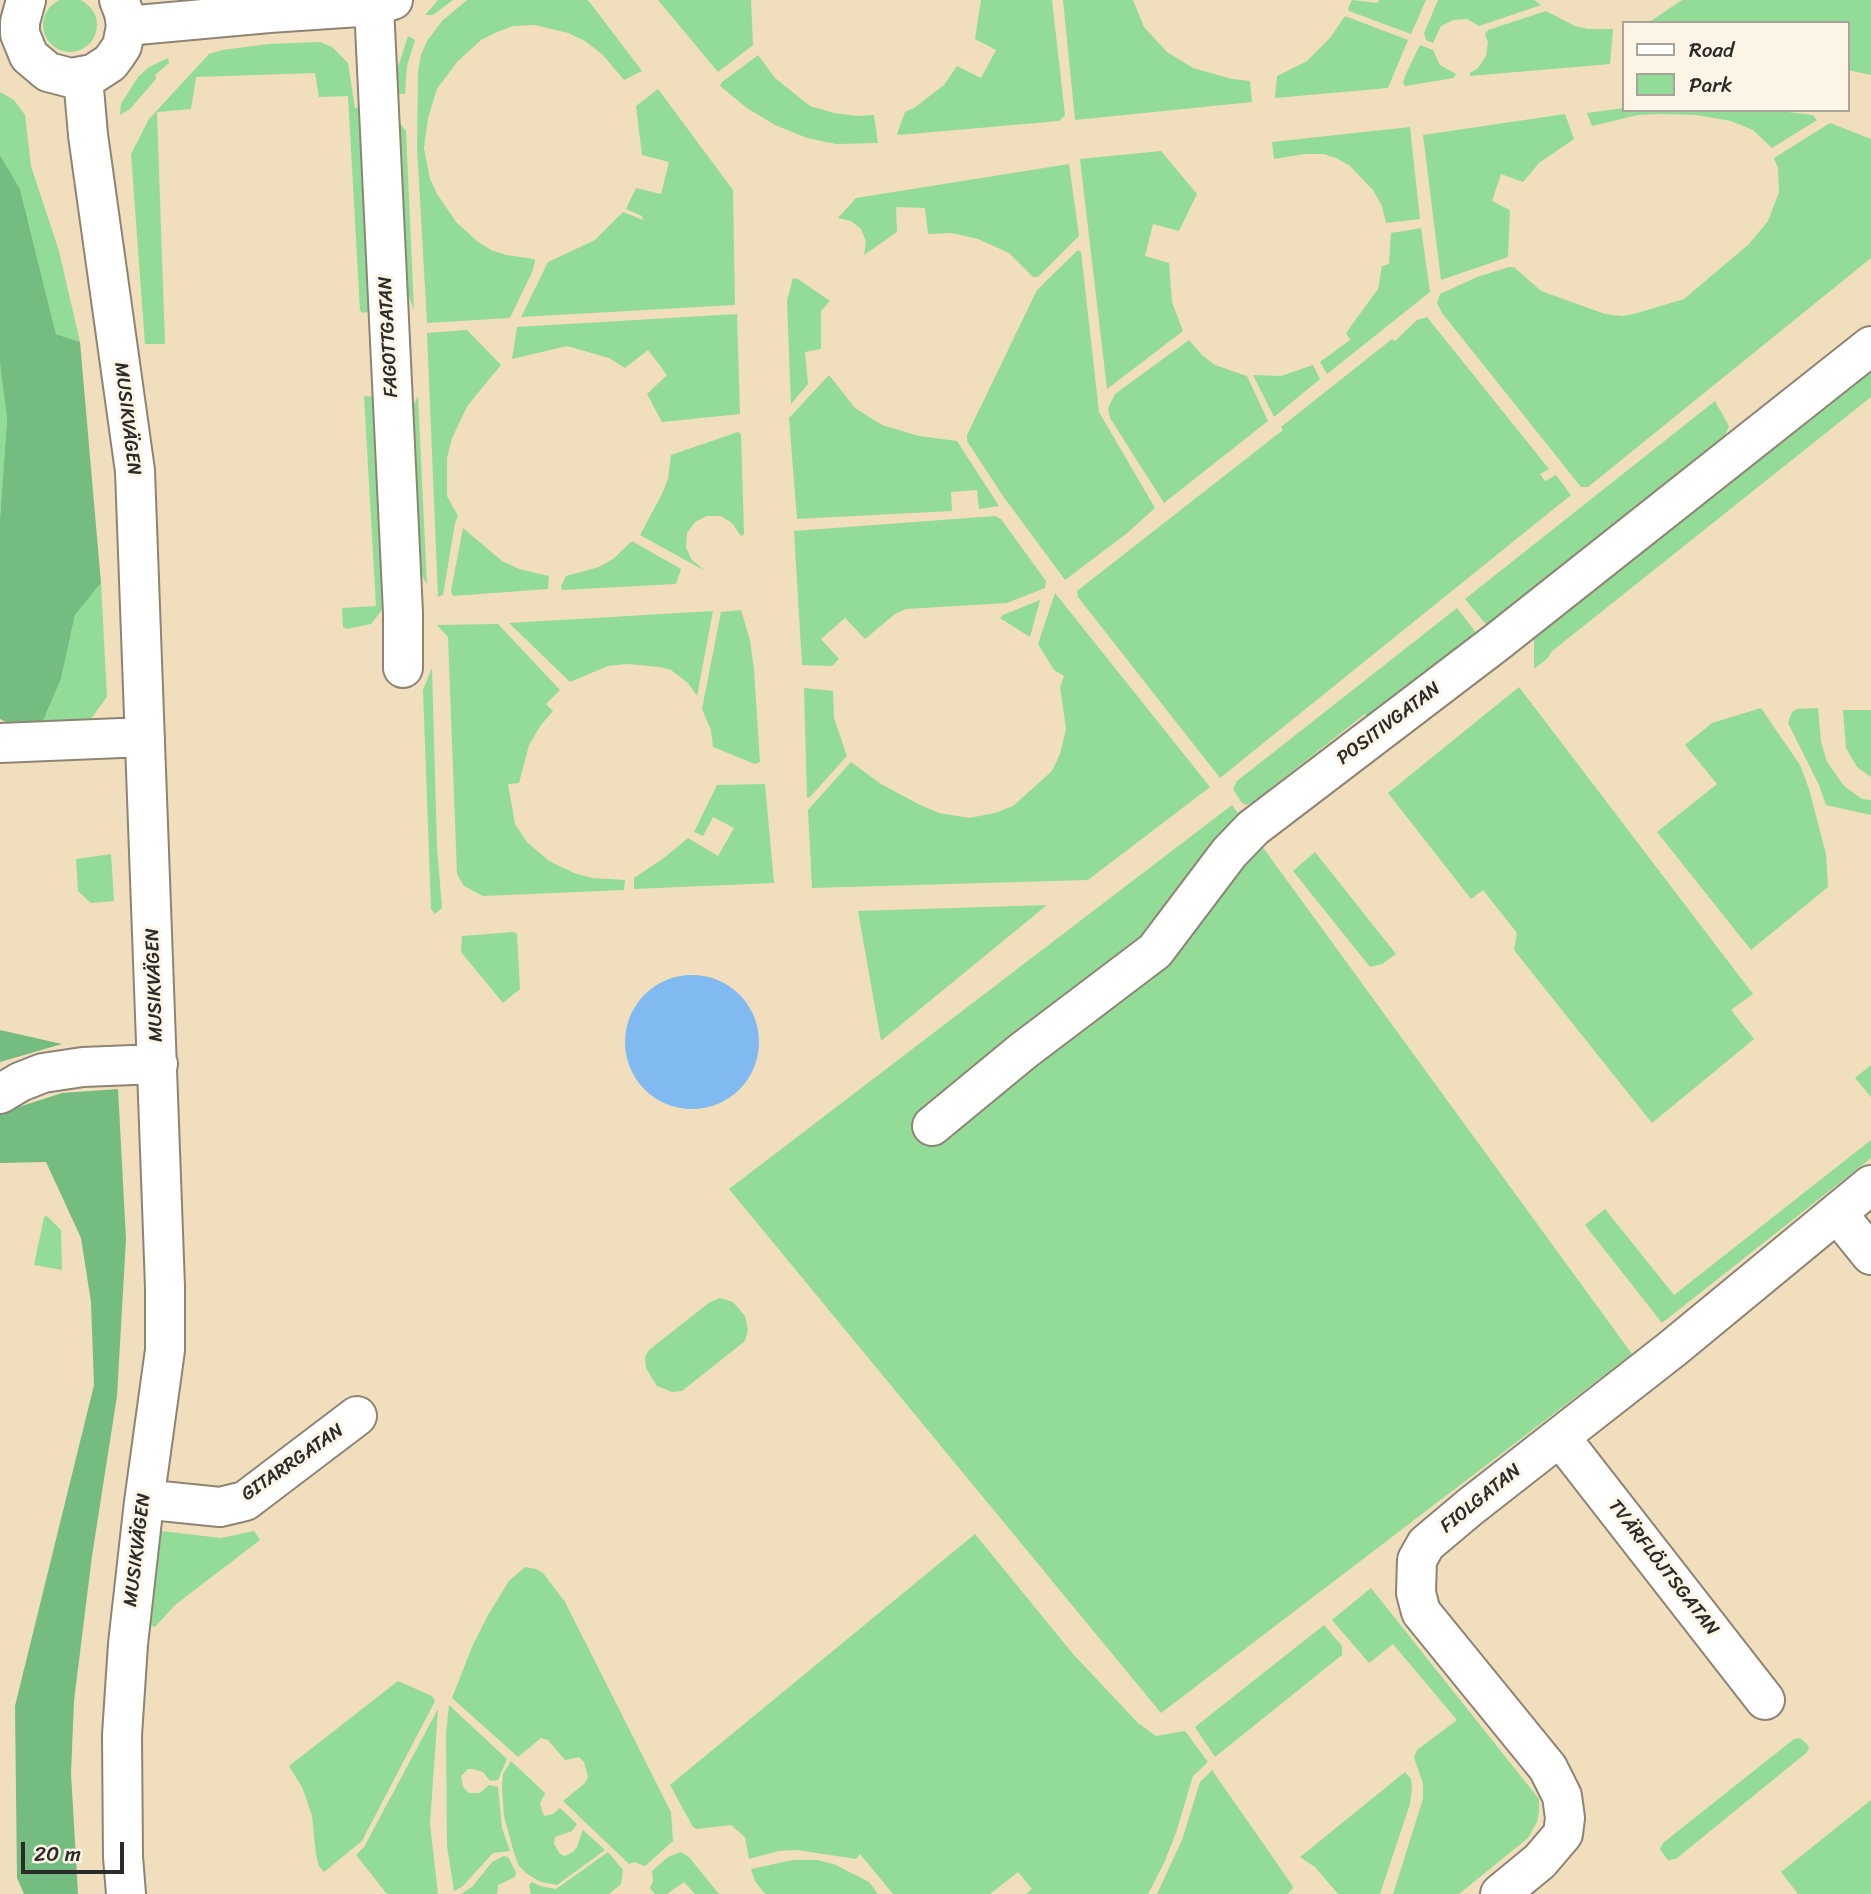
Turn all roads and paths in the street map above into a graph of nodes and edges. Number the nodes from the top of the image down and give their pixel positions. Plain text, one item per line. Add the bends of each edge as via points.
1 (384, 3) edge
2 (122, 13) edge
3 (15, 22) edge
4 (83, 77) junction
5 (1871, 346) edge
6 (403, 668) dead end
7 (145, 737) junction
8 (0, 743) edge
9 (158, 1064) junction
10 (0, 1094) edge
11 (932, 1126) dead end
12 (1871, 1185) edge
13 (1837, 1213) junction
14 (1871, 1255) edge
15 (357, 1416) dead end
16 (1560, 1437) junction
17 (144, 1502) junction
18 (1765, 1700) dead end
19 (126, 1894) edge
20 (1500, 1894) edge

1 - 2 street via 269,13
1 - 6 street, FAGOTTGATAN
2 - 4 street via 122,46 110,63
3 - 4 street via 29,56 47,72
4 - 7 street, MUSIKVÄGEN via 135,471
5 - 11 street, POSITIVGATAN via 1253,828 1155,951
7 - 8 street
7 - 9 street, MUSIKVÄGEN
9 - 10 street via 43,1073
9 - 17 street, MUSIKVÄGEN via 165,1350
12 - 13 street, FIOLGATAN
13 - 14 street
13 - 16 street, FIOLGATAN
15 - 17 street, GITARRGATAN via 245,1501 220,1507
16 - 18 street, TVÄRFLÖJTSGATAN
16 - 20 street, FIOLGATAN via 1426,1544 1415,1572 1421,1612 1548,1768 1562,1796 1563,1834 1540,1861
17 - 19 street, MUSIKVÄGEN via 122,1735

